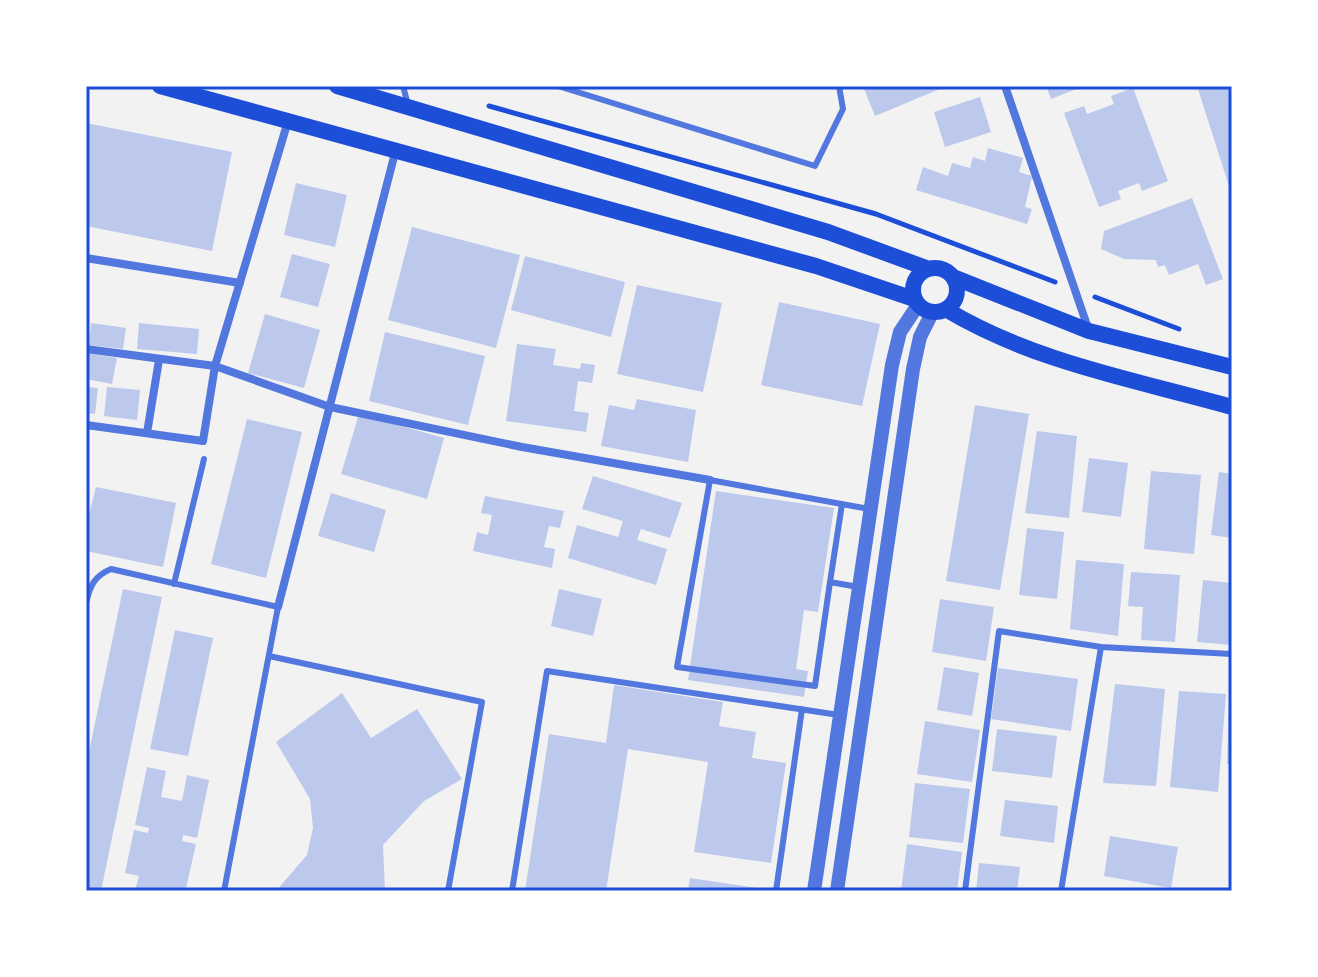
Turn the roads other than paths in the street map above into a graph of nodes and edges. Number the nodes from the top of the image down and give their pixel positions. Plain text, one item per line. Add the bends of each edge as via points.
1 (160, 86) edge
2 (337, 86) edge
3 (403, 86) edge
4 (558, 86) edge
5 (839, 86) edge
6 (1005, 86) edge
7 (408, 105) junction
8 (288, 120) junction
9 (397, 149) junction
10 (86, 258) edge
11 (929, 269) junction
12 (953, 277) junction
13 (240, 283) junction
14 (928, 307) junction
15 (1089, 331) junction
16 (86, 349) edge
17 (159, 360) junction
18 (215, 366) junction
19 (1232, 367) edge
20 (330, 407) junction
21 (1232, 407) edge
22 (86, 425) edge
23 (147, 433) junction
24 (204, 459) dead end
25 (710, 480) junction
26 (842, 504) junction
27 (870, 509) junction
28 (830, 582) junction
29 (174, 584) junction
30 (858, 587) junction
31 (86, 603) edge
32 (278, 607) junction
33 (1101, 647) junction
34 (1232, 654) edge
35 (269, 656) junction
36 (802, 709) junction
37 (839, 715) junction
38 (814, 888) edge
39 (837, 889) edge
40 (224, 891) edge
41 (448, 891) edge
42 (512, 891) edge
43 (776, 891) edge
44 (965, 891) edge
45 (1061, 891) edge

1 - 8 main road
2 - 7 main road
3 - 7 lane
4 - 5 lane via 815,166 843,109
6 - 15 street
7 - 11 main road via 828,232
8 - 9 main road
8 - 13 street
9 - 14 main road via 816,266
9 - 20 street
10 - 13 street
11 - 12 main road via 943,269
11 - 14 main road via 914,283
12 - 14 main road via 958,292
12 - 15 main road
13 - 18 street
14 - 21 main road via 1080,367
14 - 27 street via 900,332
14 - 39 street via 913,369
15 - 19 main road
16 - 17 street
17 - 18 street
17 - 23 street
18 - 20 street
18 - 23 street via 203,441
20 - 25 street
20 - 32 street
22 - 23 street
24 - 29 lane
25 - 26 lane
25 - 28 lane via 677,667 815,686
26 - 27 lane
26 - 28 lane
27 - 30 street
28 - 30 lane
29 - 31 lane via 111,569 99,574
29 - 32 lane
30 - 37 street
32 - 35 lane
33 - 34 lane
33 - 44 lane via 999,631
33 - 45 lane
35 - 40 lane
35 - 41 lane via 482,702
36 - 37 lane
36 - 42 lane via 547,671
36 - 43 lane
37 - 38 street
38 - 39 street

